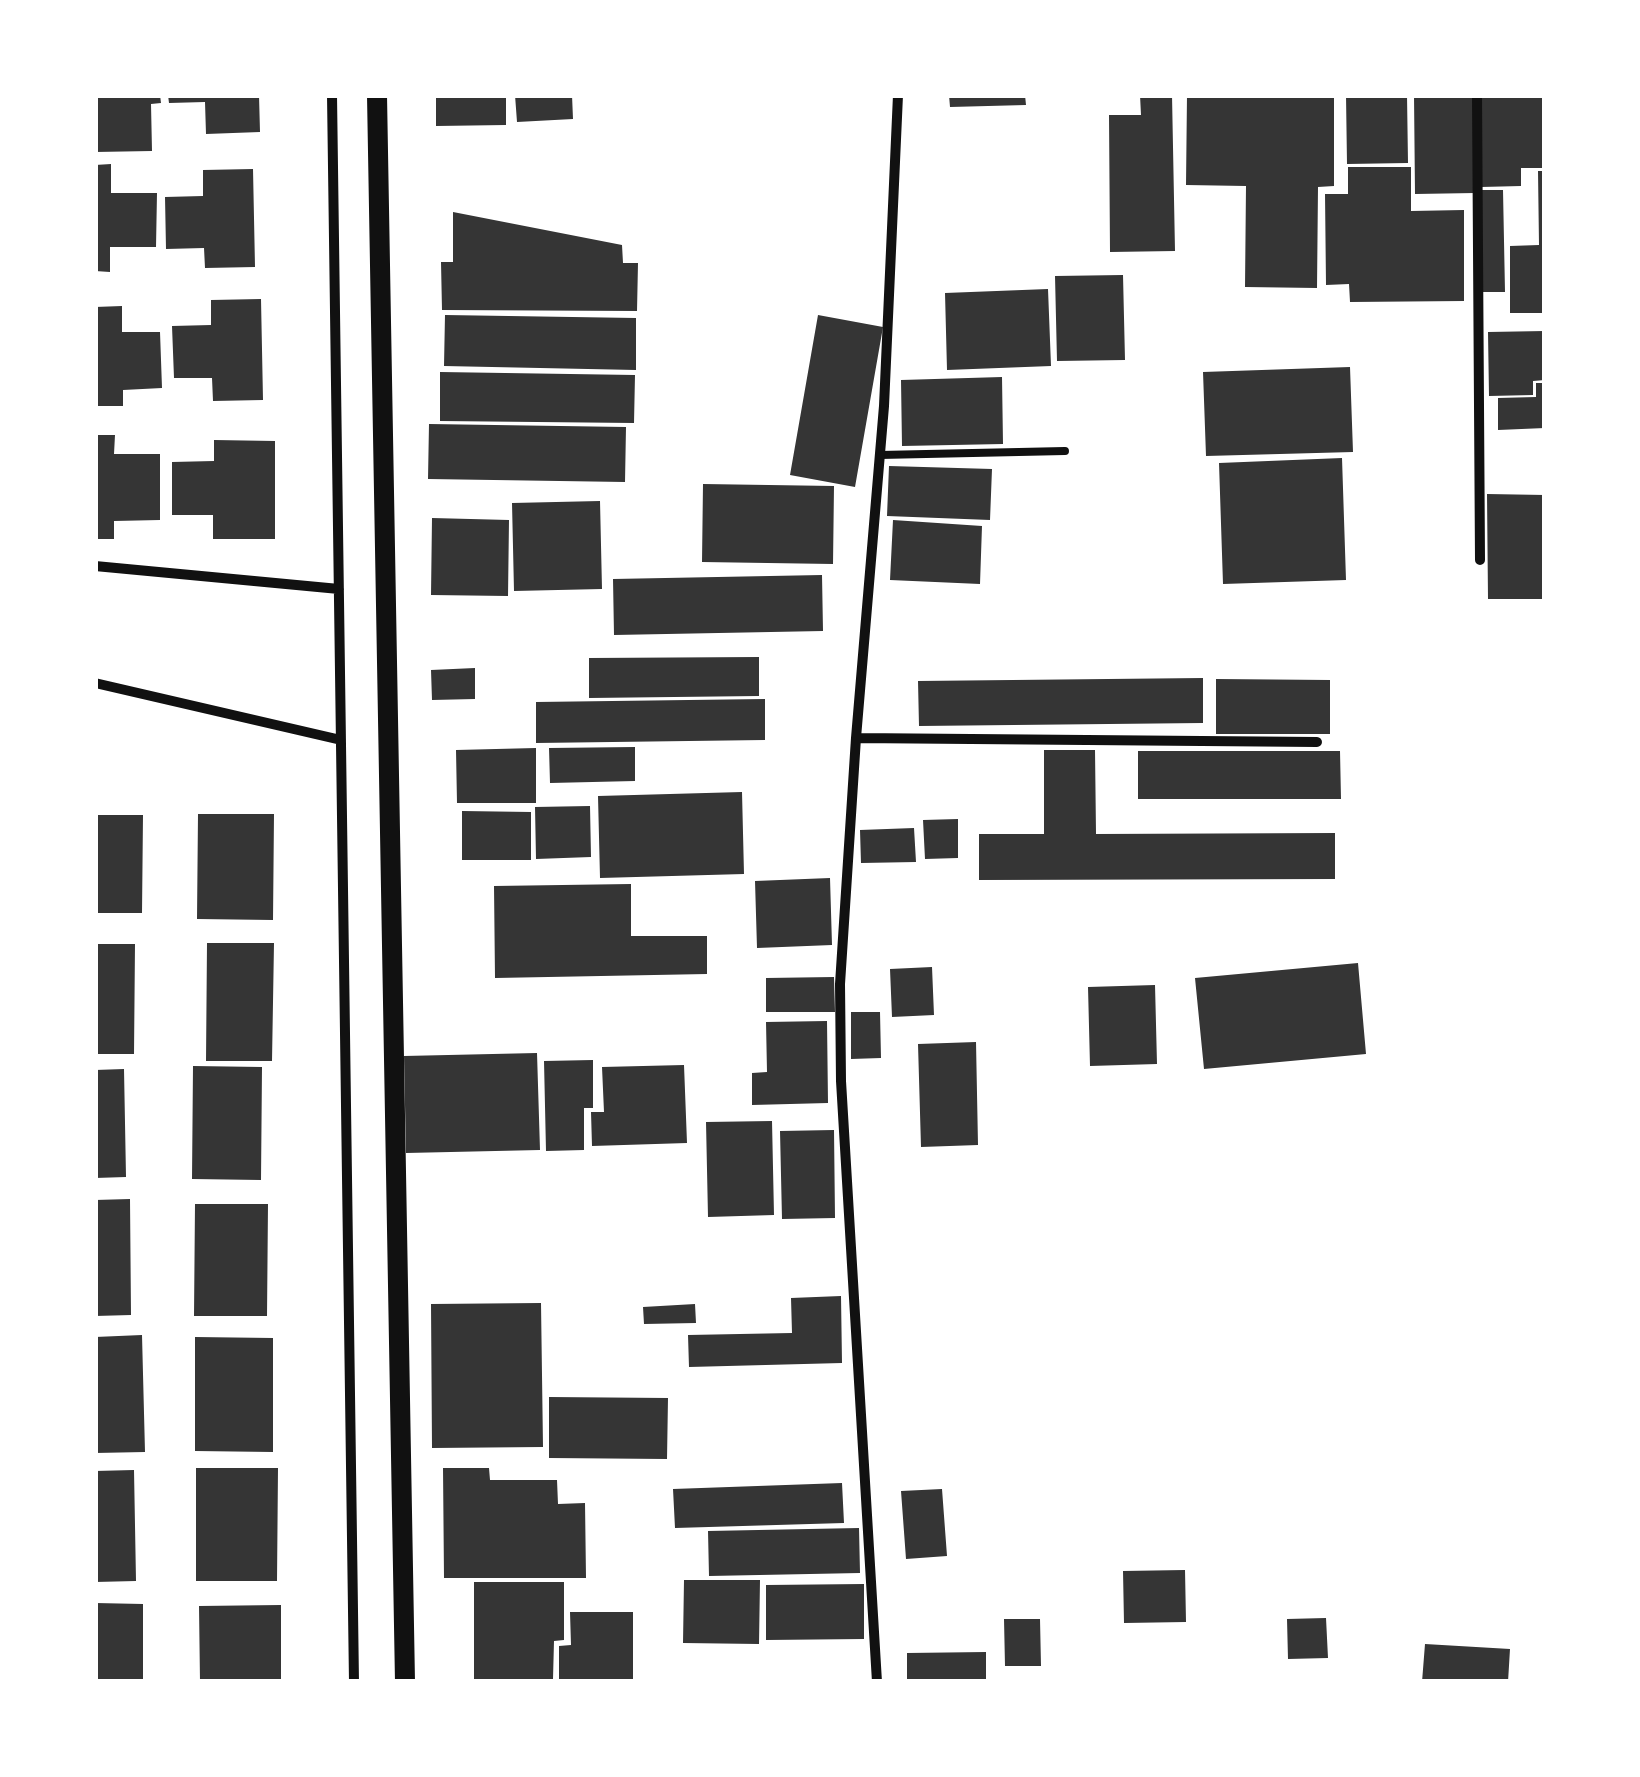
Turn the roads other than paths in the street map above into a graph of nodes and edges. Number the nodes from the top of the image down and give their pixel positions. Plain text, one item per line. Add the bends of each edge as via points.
1 (332, 95) edge
2 (377, 95) edge
3 (898, 95) edge
4 (1477, 95) edge
5 (1065, 451) dead end
6 (880, 454) junction
7 (1480, 560) dead end
8 (95, 566) edge
9 (339, 589) junction
10 (95, 683) edge
11 (856, 738) junction
12 (341, 740) junction
13 (1317, 742) dead end
14 (354, 1682) edge
15 (405, 1682) edge
16 (877, 1682) edge

1 - 9 street
2 - 15 main road
3 - 6 street
4 - 7 street
5 - 6 lane
6 - 11 street
8 - 9 street
9 - 12 street
10 - 12 street
11 - 13 street
11 - 16 street via 840,984 841,1081
12 - 14 street

